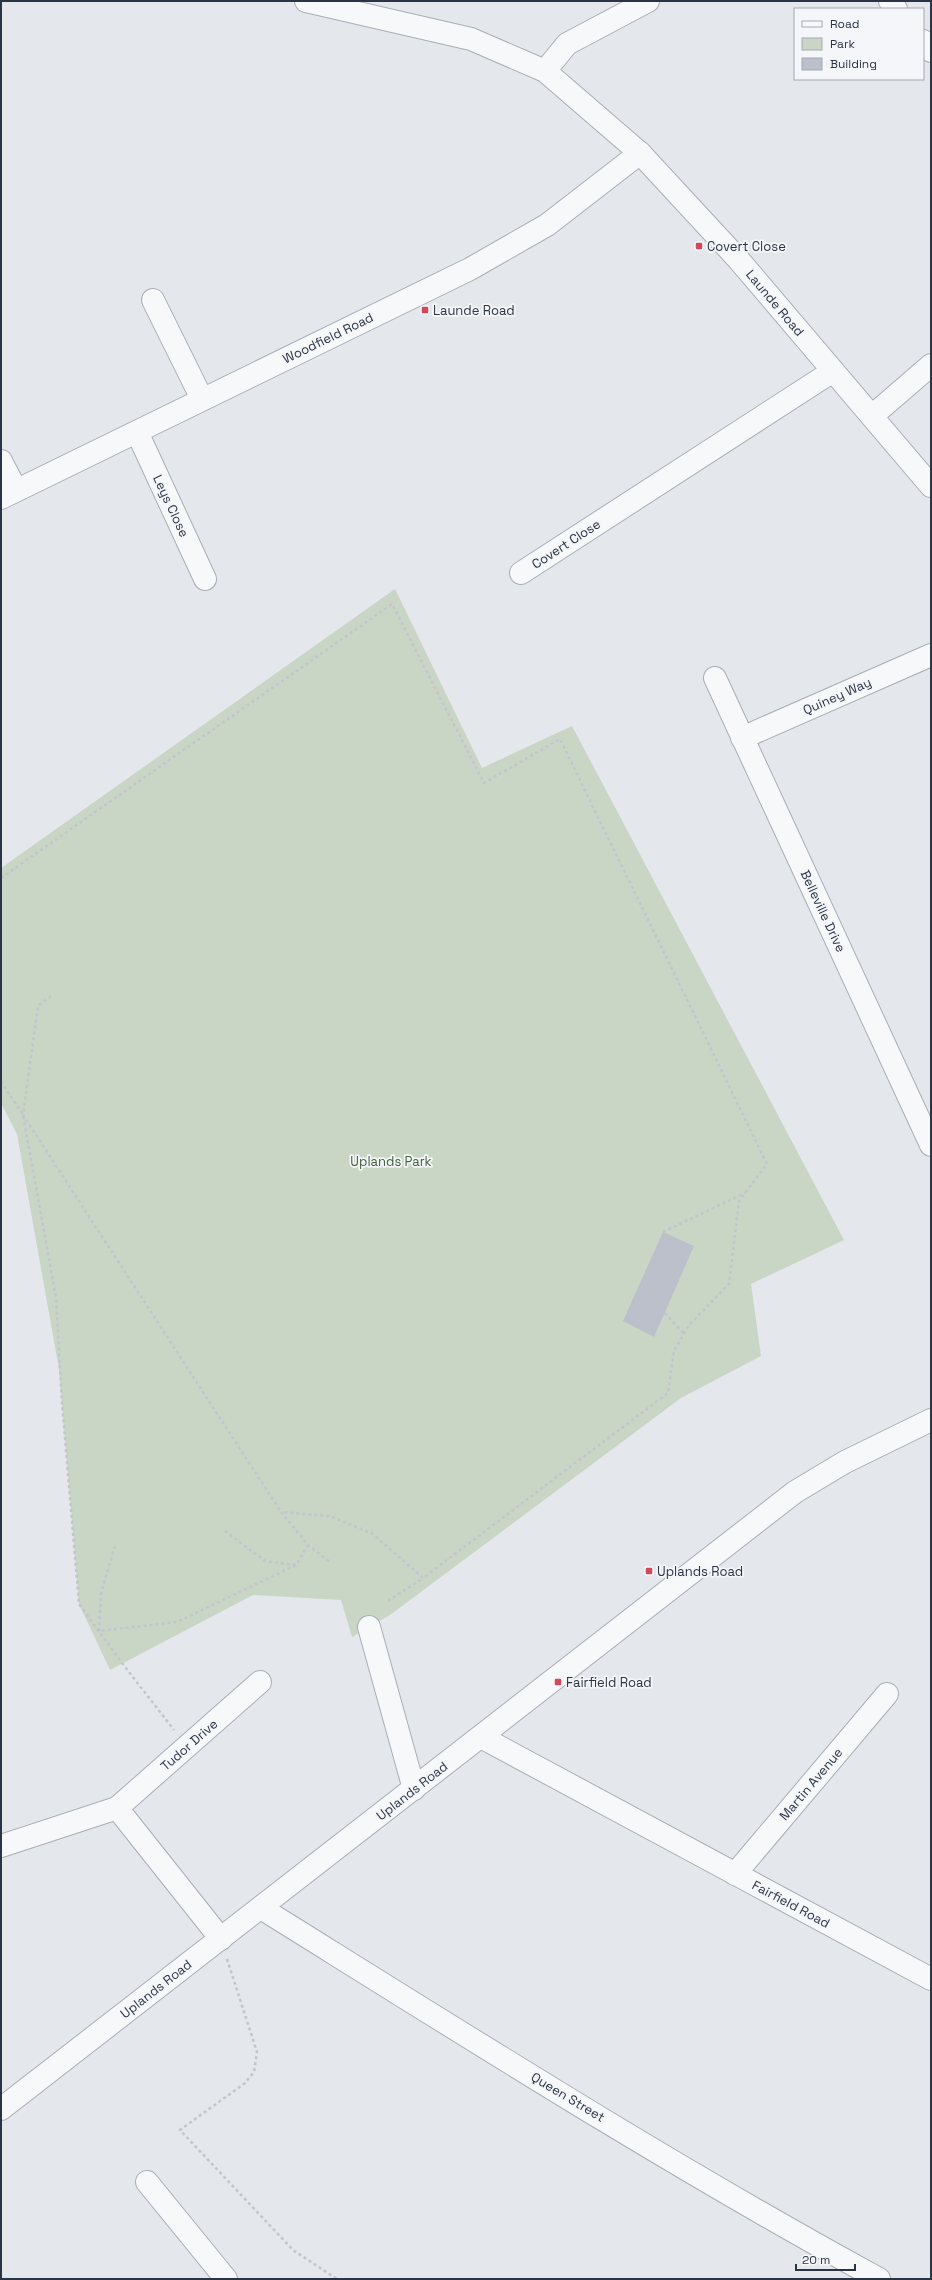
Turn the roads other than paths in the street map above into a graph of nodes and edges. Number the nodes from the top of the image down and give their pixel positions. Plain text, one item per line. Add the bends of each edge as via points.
1 (306, 1) edge
2 (648, 1) edge
3 (924, 42) edge
4 (931, 51) edge
5 (545, 71) junction
6 (640, 153) junction
7 (153, 300) dead end
8 (931, 365) edge
9 (833, 371) junction
10 (202, 399) junction
11 (872, 416) junction
12 (137, 432) junction
13 (1, 462) edge
14 (931, 486) edge
15 (9, 494) edge
16 (521, 573) dead end
17 (205, 579) dead end
18 (931, 655) edge
19 (715, 678) dead end
20 (742, 738) junction
21 (931, 1145) edge
22 (931, 1420) edge
23 (369, 1628) dead end
24 (260, 1682) dead end
25 (886, 1694) dead end
26 (481, 1737) junction
27 (414, 1789) junction
28 (117, 1808) junction
29 (1, 1846) edge
30 (735, 1874) junction
31 (261, 1908) junction
32 (221, 1939) junction
33 (931, 1979) edge
34 (1, 2109) edge
35 (147, 2182) dead end
36 (226, 2279) edge
37 (879, 2279) edge

1 - 5 street, Launde Road via 471,39
2 - 5 street via 567,44
3 - 4 street
5 - 6 street, Launde Road
6 - 9 street, Launde Road via 738,259
6 - 10 street, Woodfield Road via 547,225 470,269
7 - 10 street
8 - 11 street
9 - 11 street, Launde Road
9 - 16 street, Covert Close
10 - 12 street, Woodfield Road
11 - 14 street, Launde Road
12 - 15 street, Woodfield Road
12 - 17 street, Leys Close
13 - 15 street
18 - 20 street, Quiney Way
19 - 20 street, Belleville Drive
20 - 21 street, Belleville Drive
22 - 26 street, Uplands Road via 845,1462 795,1492
23 - 27 street
24 - 28 street, Tudor Drive
25 - 30 street, Martin Avenue
26 - 27 street, Uplands Road
26 - 30 street, Fairfield Road
27 - 31 street, Uplands Road
28 - 29 street, Tudor Drive
28 - 32 street
30 - 33 street, Fairfield Road
31 - 32 street, Uplands Road
31 - 37 street, Queen Street via 479,2044 778,2224
32 - 34 street, Uplands Road
35 - 36 street

